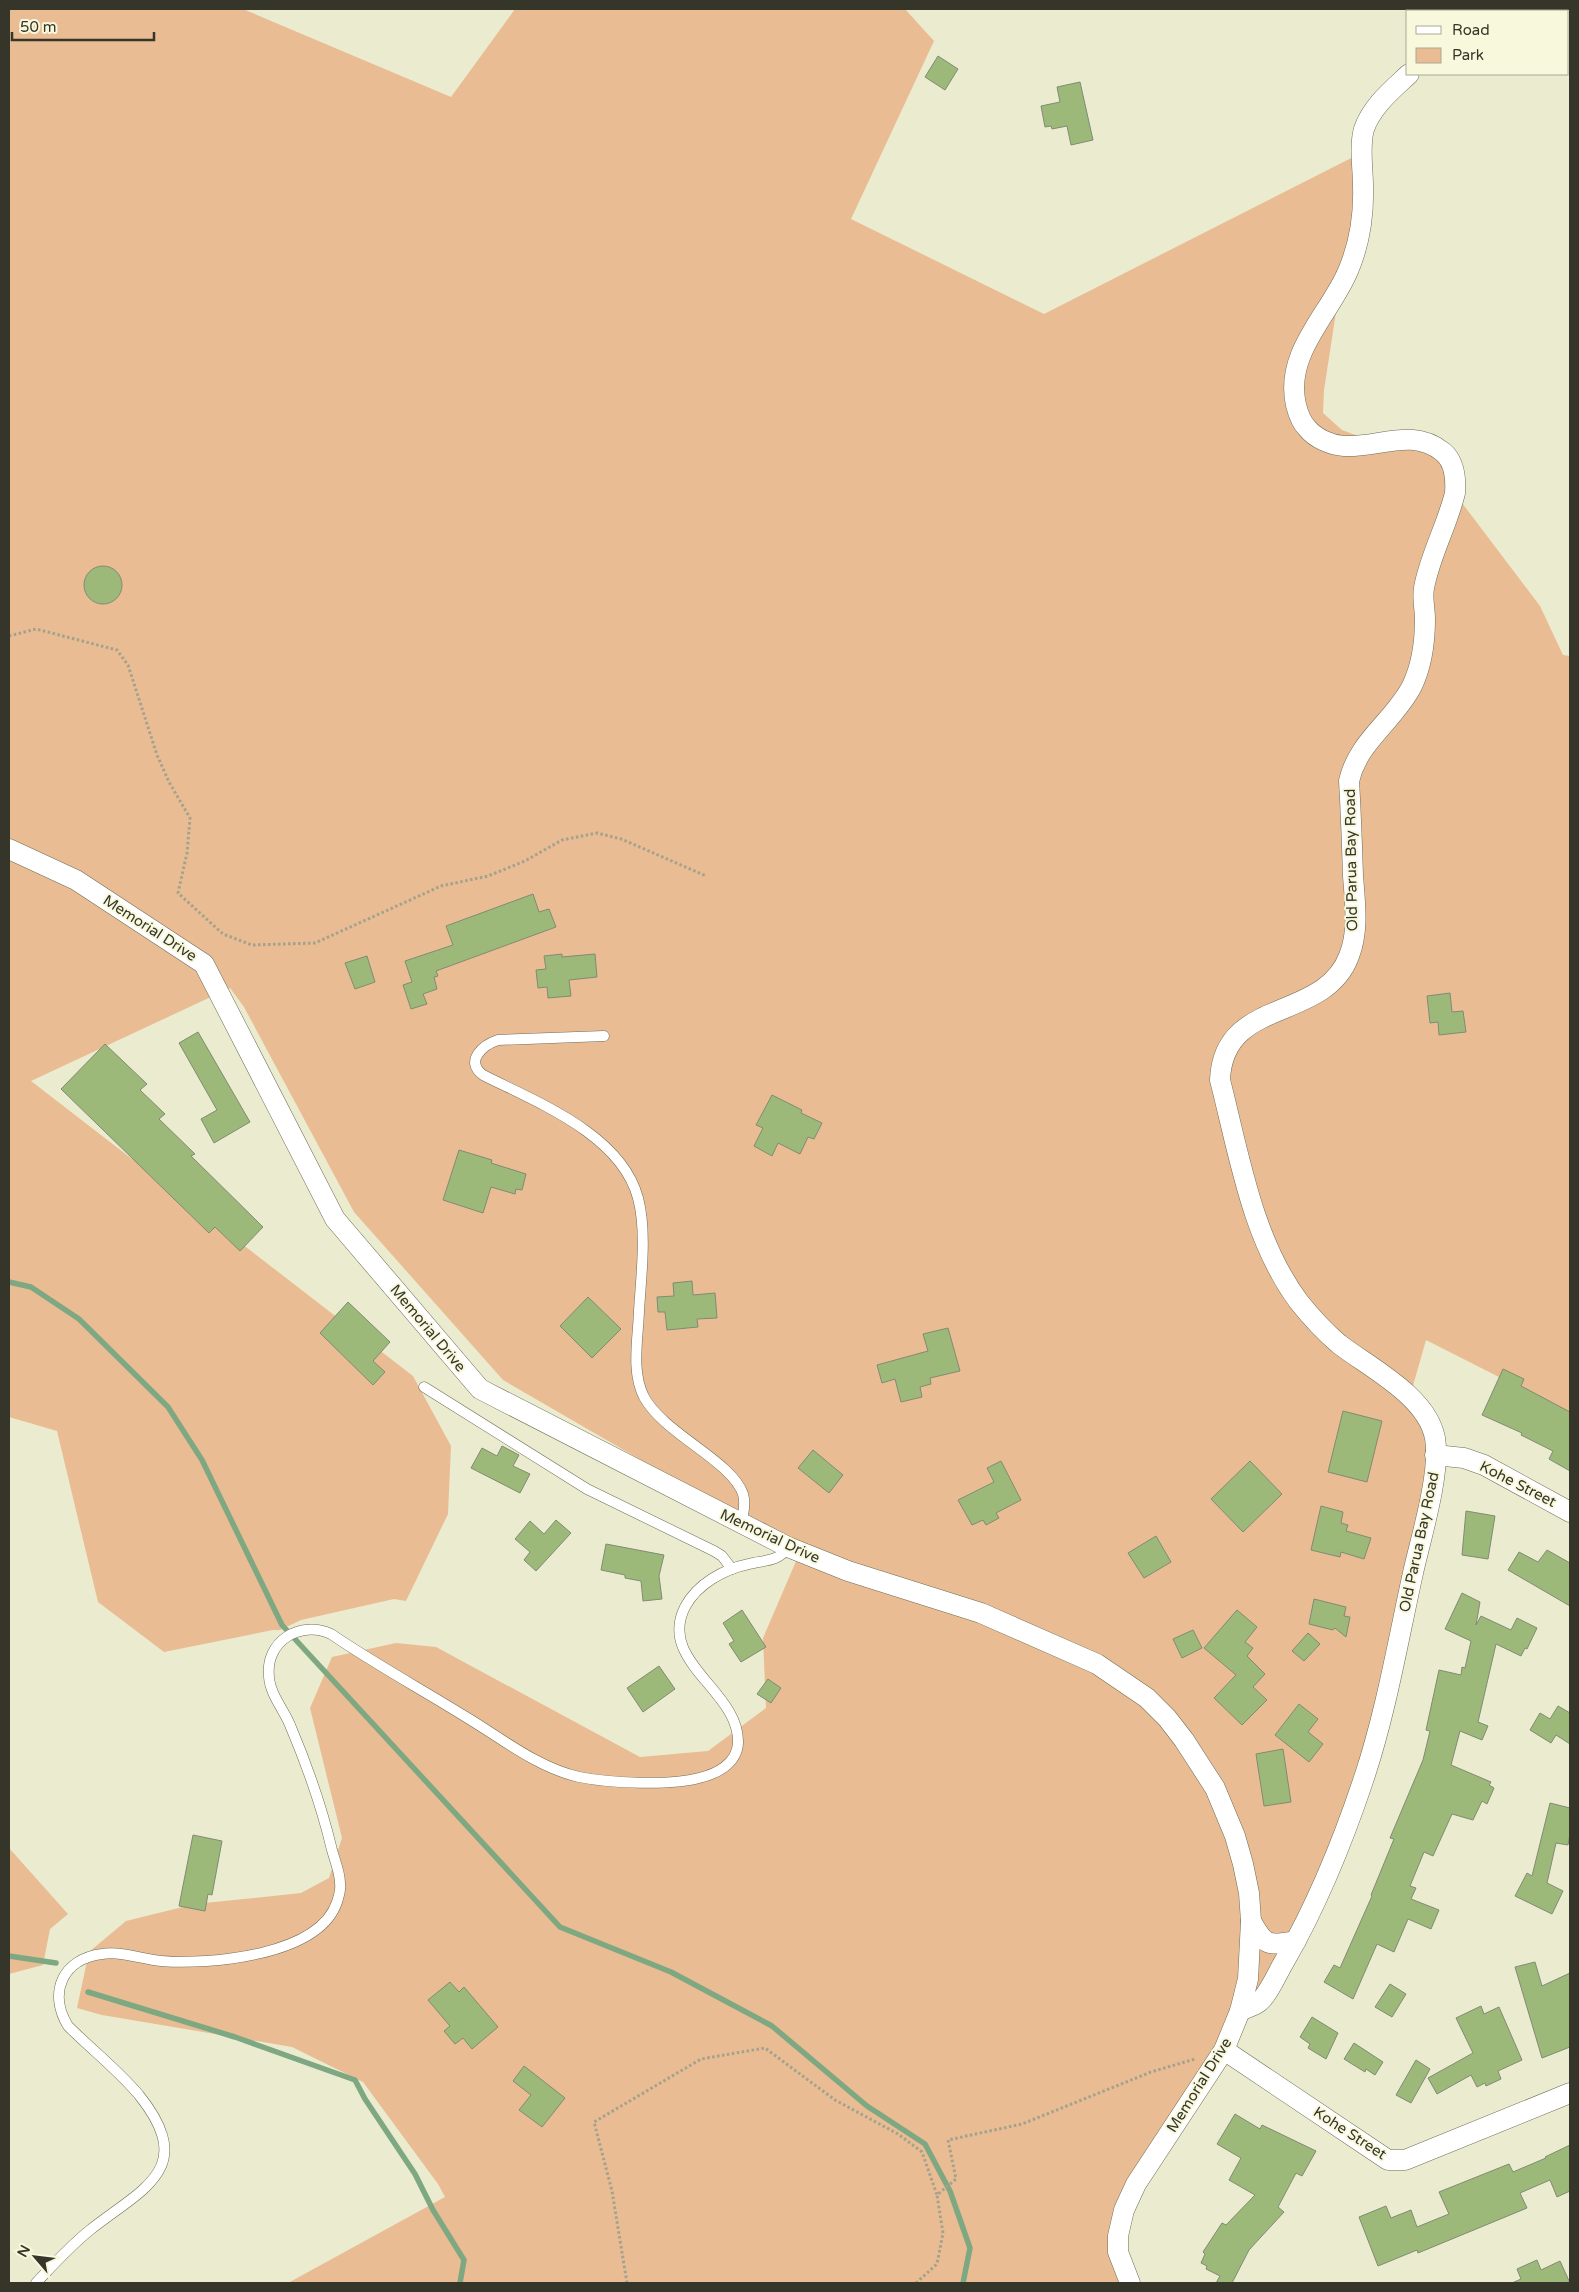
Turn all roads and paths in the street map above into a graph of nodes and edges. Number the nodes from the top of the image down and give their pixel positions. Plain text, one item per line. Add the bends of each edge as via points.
1 (1408, 75) edge
2 (9, 636) edge
3 (9, 849) edge
4 (706, 876) dead end
5 (604, 1036) dead end
6 (424, 1387) dead end
7 (1435, 1455) junction
8 (1570, 1512) edge
9 (741, 1524) junction
10 (788, 1547) junction
11 (732, 1569) junction
12 (1251, 1921) junction
13 (1296, 1941) junction
14 (1240, 2011) junction
15 (1224, 2050) junction
16 (1570, 2093) edge
17 (937, 2195) junction
18 (36, 2283) edge
19 (627, 2283) edge
20 (916, 2283) edge
21 (1130, 2283) edge

1 - 7 street, Old Parua Bay Road via 1379,103 1365,128 1362,143 1363,214 1359,242 1348,272 1299,358 1293,383 1299,415 1307,429 1319,438 1346,446 1402,439 1426,441 1447,456 1456,481 1455,494 1428,564 1423,591 1424,646 1419,667 1400,704 1364,747 1351,773 1355,915 1349,957 1334,981 1322,991 1246,1026 1225,1051 1220,1080 1249,1195 1286,1280 1299,1301 1338,1343 1396,1386 1423,1413 1435,1438
2 - 4 path via 36,629 117,650 128,665 157,755 190,818 187,853 178,893 223,934 252,945 315,943 441,886 488,876 525,861 562,840 597,833 621,839
3 - 9 street, Memorial Drive via 76,880 204,964 335,1219 480,1389
5 - 9 lane via 498,1040 483,1046 474,1062 478,1072 580,1127 603,1145 627,1172 638,1198 642,1227 636,1356 640,1386 659,1416 739,1485 745,1507
6 - 11 lane via 587,1489 714,1551
7 - 8 street, Kohe Street via 1464,1458 1484,1465
7 - 13 street, Old Parua Bay Road via 1426,1513 1380,1722 1364,1778
9 - 10 street, Memorial Drive
10 - 11 lane via 778,1558
10 - 12 street, Memorial Drive via 848,1571 981,1613 1097,1664 1147,1698 1184,1740 1215,1788 1243,1864
11 - 18 lane via 695,1592 680,1622 684,1651 726,1706 738,1734 738,1746 724,1767 716,1774 696,1779 657,1782 579,1777 520,1750 324,1630 306,1629 280,1641 269,1664 269,1679 301,1750 329,1836 340,1882 336,1904 327,1920 312,1933 269,1950 224,1960 195,1962 100,1954 79,1962 68,1971 58,1990 68,2026 139,2096 160,2130 164,2150 160,2168 149,2186 75,2242
12 - 13 street via 1261,1938 1268,1942
12 - 14 street, Memorial Drive via 1248,1979
13 - 14 street, Old Parua Bay Road via 1261,2001
14 - 15 street, Memorial Drive
15 - 16 street, Kohe Street via 1388,2160 1405,2160
15 - 17 path via 1151,2072 1022,2124 948,2140 956,2178
15 - 21 street, Memorial Drive via 1130,2195 1121,2220 1118,2252
17 - 19 path via 922,2152 898,2134 835,2100 766,2048 701,2059 594,2122 612,2191
17 - 20 path via 943,2233 937,2264

